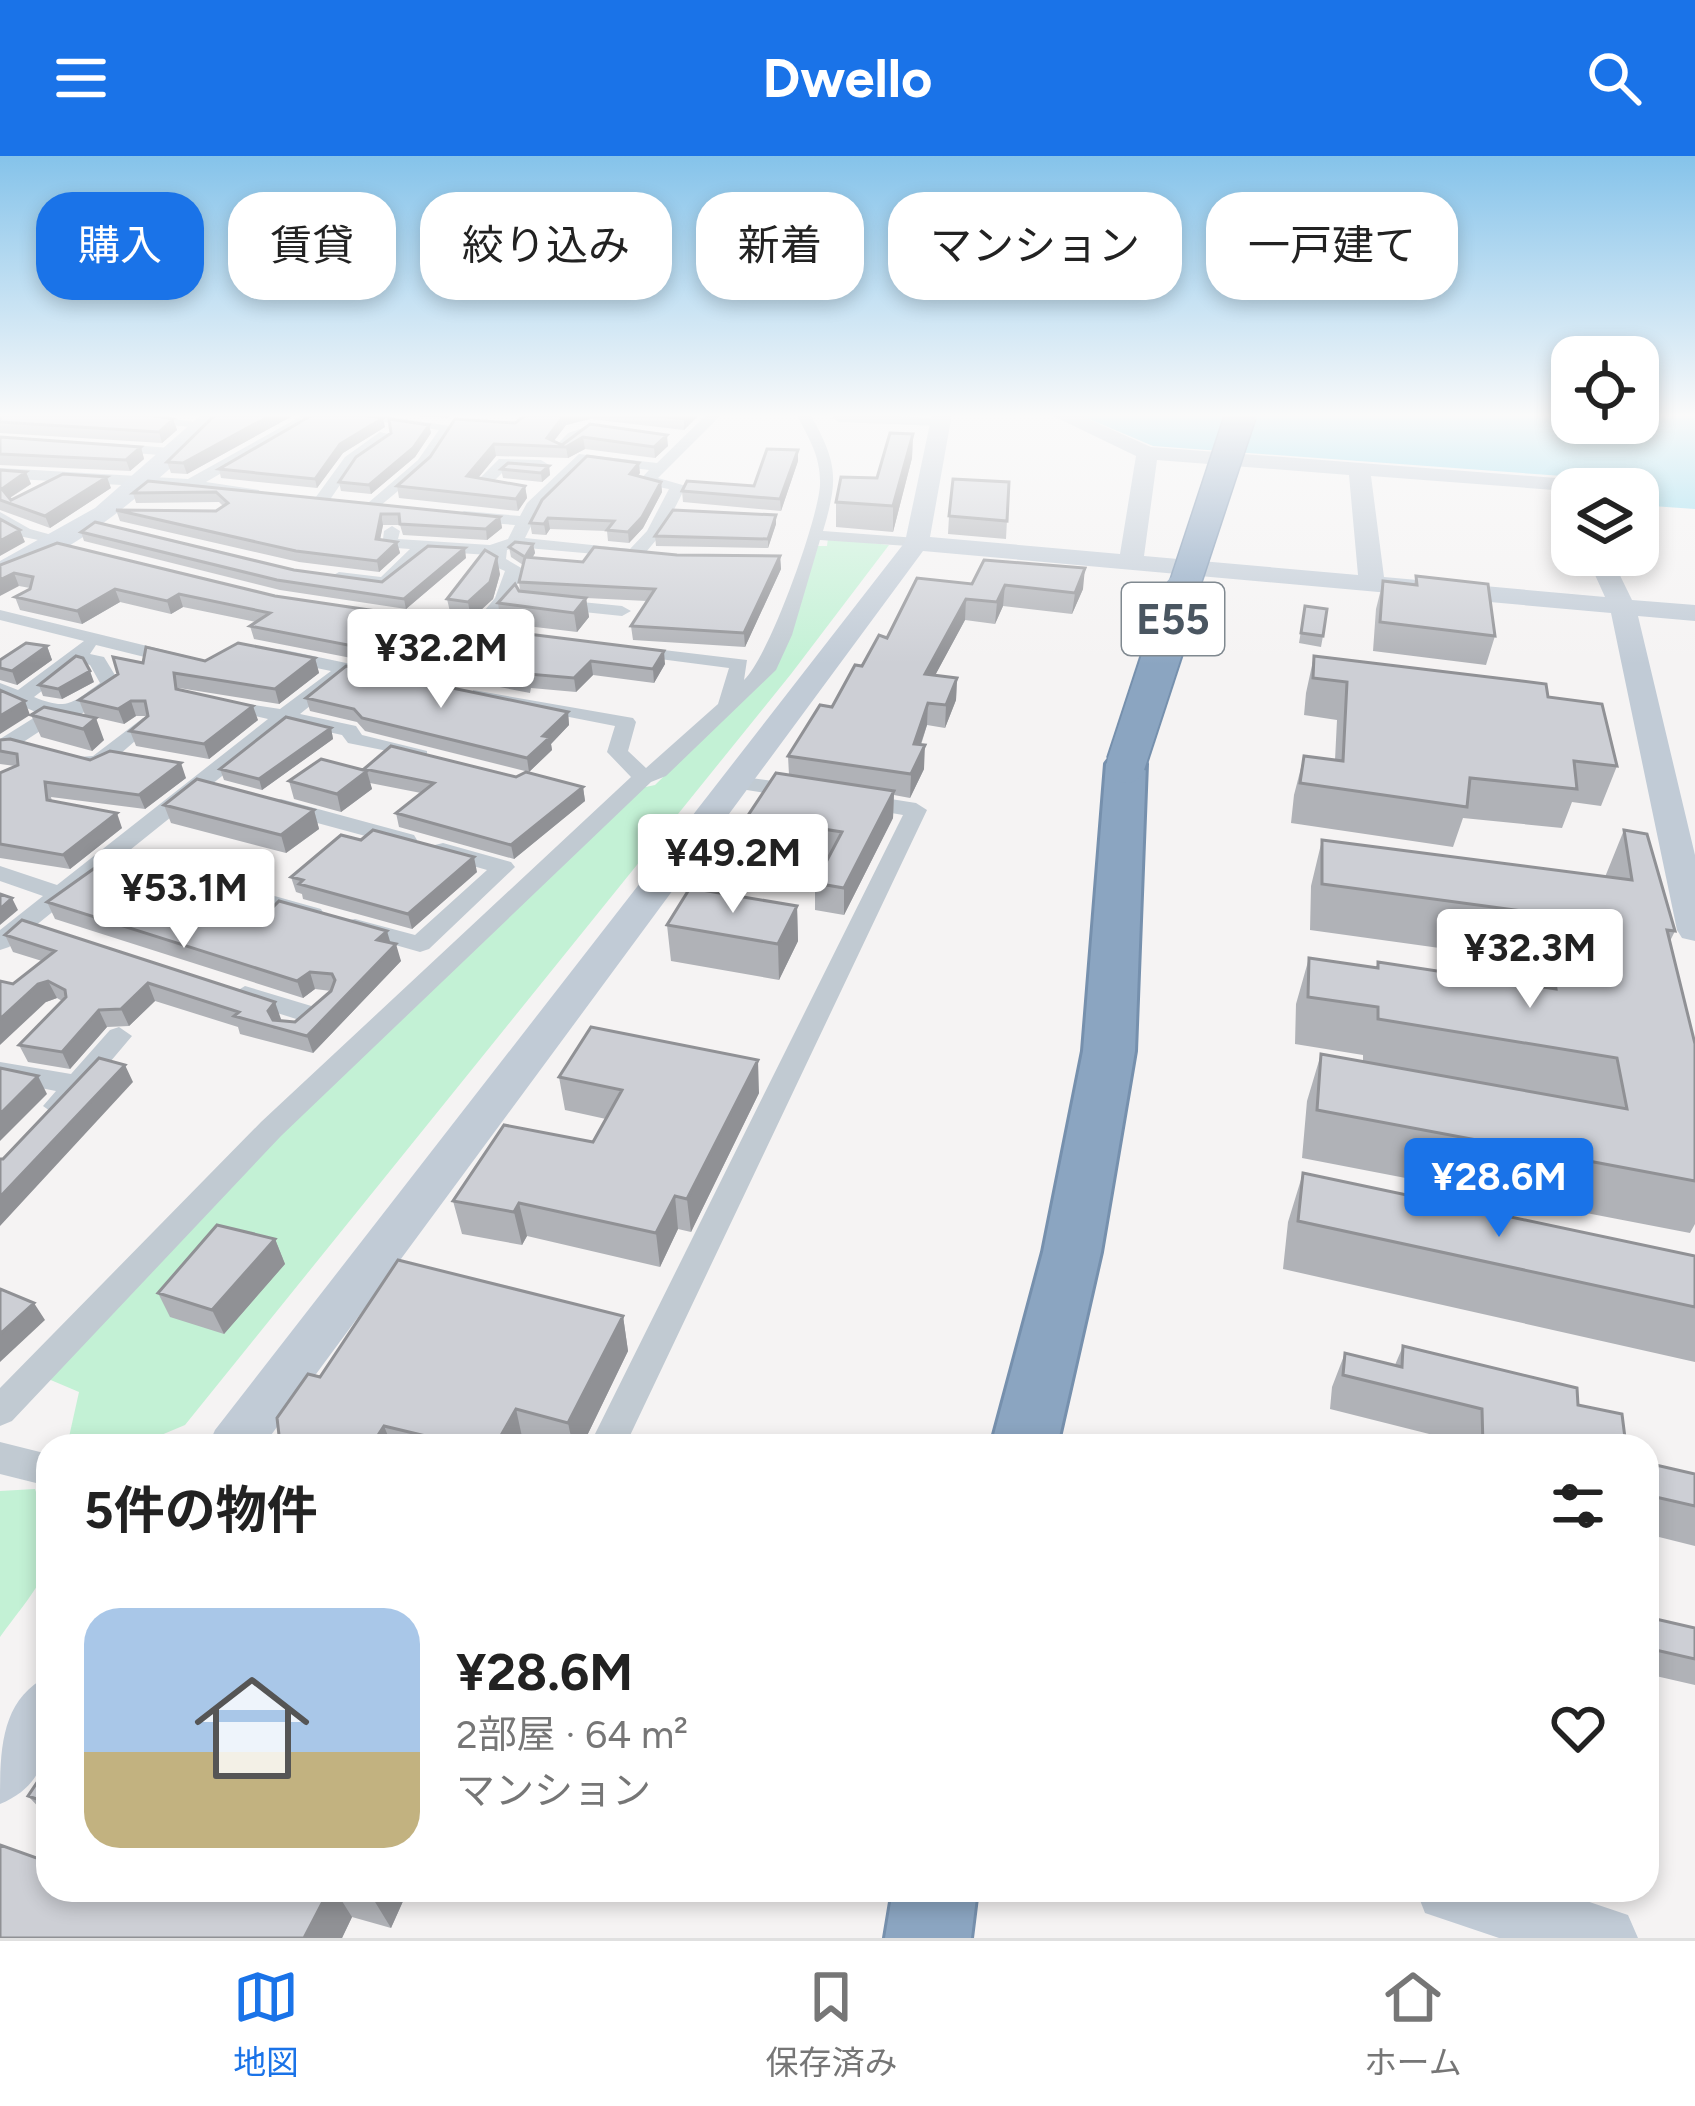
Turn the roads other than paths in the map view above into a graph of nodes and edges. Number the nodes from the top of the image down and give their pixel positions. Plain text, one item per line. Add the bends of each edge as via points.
1 (125, 497) edge
2 (348, 497) edge
3 (361, 497) edge
4 (473, 497) edge
5 (543, 497) edge
6 (671, 497) edge
7 (825, 497) edge
8 (926, 497) edge
9 (1141, 497) edge
10 (1214, 497) edge
11 (1362, 497) edge
12 (302, 499) edge
13 (348, 504) junction
14 (664, 509) junction
15 (406, 511) edge
16 (686, 511) edge
17 (0, 518) edge
18 (526, 521) junction
19 (392, 531) dead end
20 (917, 543) junction
21 (64, 544) junction
22 (507, 545) junction
23 (423, 546) junction
24 (801, 553) junction
25 (635, 554) junction
26 (657, 556) edge
27 (1131, 565) junction
28 (0, 570) edge
29 (320, 574) edge
30 (1608, 576) edge
31 (1372, 585) junction
32 (536, 595) edge
33 (1623, 607) junction
34 (4, 608) edge
35 (56, 608) edge
36 (325, 608) edge
37 (622, 611) dead end
38 (1695, 613) edge
39 (31, 622) junction
40 (478, 629) junction
41 (526, 636) edge
42 (98, 637) junction
43 (598, 645) edge
44 (260, 651) edge
45 (76, 656) junction
46 (451, 656) edge
47 (193, 662) edge
48 (752, 665) junction
49 (344, 668) junction
50 (391, 677) edge
51 (462, 691) edge
52 (10, 694) edge
53 (208, 700) edge
54 (690, 714) dead end
55 (721, 714) junction
56 (52, 715) junction
57 (284, 717) junction
58 (18, 746) edge
59 (437, 759) edge
60 (176, 764) edge
61 (643, 777) junction
62 (214, 782) junction
63 (736, 782) junction
64 (285, 790) edge
65 (108, 856) junction
66 (0, 873) edge
67 (59, 894) junction
68 (1695, 931) edge
69 (0, 942) edge
70 (221, 986) edge
71 (308, 1014) edge
72 (119, 1036) dead end
73 (5, 1064) edge
74 (78, 1084) junction
75 (31, 1133) edge
76 (0, 1411) edge
77 (241, 1434) edge
78 (613, 1434) edge
79 (1027, 1434) edge
80 (0, 1458) edge
81 (36, 1467) edge
82 (36, 1723) edge
83 (0, 1774) edge
84 (933, 1902) edge
85 (1487, 1902) edge
86 (928, 1938) edge
87 (1605, 1938) edge

1 - 21 street via 106,520
2 - 13 street
3 - 13 street
4 - 18 street via 446,515
5 - 18 street
6 - 14 street
7 - 24 street
8 - 20 street
9 - 27 street
10 - 79 highway, E55, bridge via 1126,764 1109,1051
11 - 31 street
12 - 13 street
13 - 15 street
14 - 16 street
14 - 25 street
17 - 21 street
18 - 22 street
19 - 23 street via 388,543
20 - 24 street
20 - 27 street
20 - 63 street
21 - 28 street
22 - 23 street
22 - 25 street
22 - 40 street via 497,561 514,569 505,603
23 - 29 street via 386,583
24 - 48 street via 782,627
25 - 26 street
27 - 31 street
30 - 33 street
31 - 33 street
32 - 37 street via 529,602
33 - 38 street
33 - 68 street
34 - 39 street
35 - 39 street
36 - 40 street
39 - 42 street
40 - 41 street via 509,625
40 - 46 street
42 - 45 street
42 - 47 street
43 - 48 street
44 - 49 street
45 - 52 street
45 - 56 street via 97,661 111,686
48 - 55 street
49 - 50 street
49 - 57 street
51 - 61 street via 626,722 617,752
52 - 56 street
53 - 57 street
54 - 55 street
55 - 61 street
56 - 58 street
56 - 58 street via 120,738 97,764
57 - 59 street via 349,730 346,746
57 - 62 street
60 - 62 street
61 - 76 street via 271,1129
62 - 65 street via 141,820
63 - 77 street
63 - 78 street via 916,810
64 - 65 street via 268,802 503,867 420,944
65 - 67 street
66 - 67 street
67 - 69 street via 35,926
70 - 71 street
72 - 74 street
73 - 74 street
74 - 75 street
80 - 81 street
82 - 83 street
84 - 86 highway
85 - 87 street

